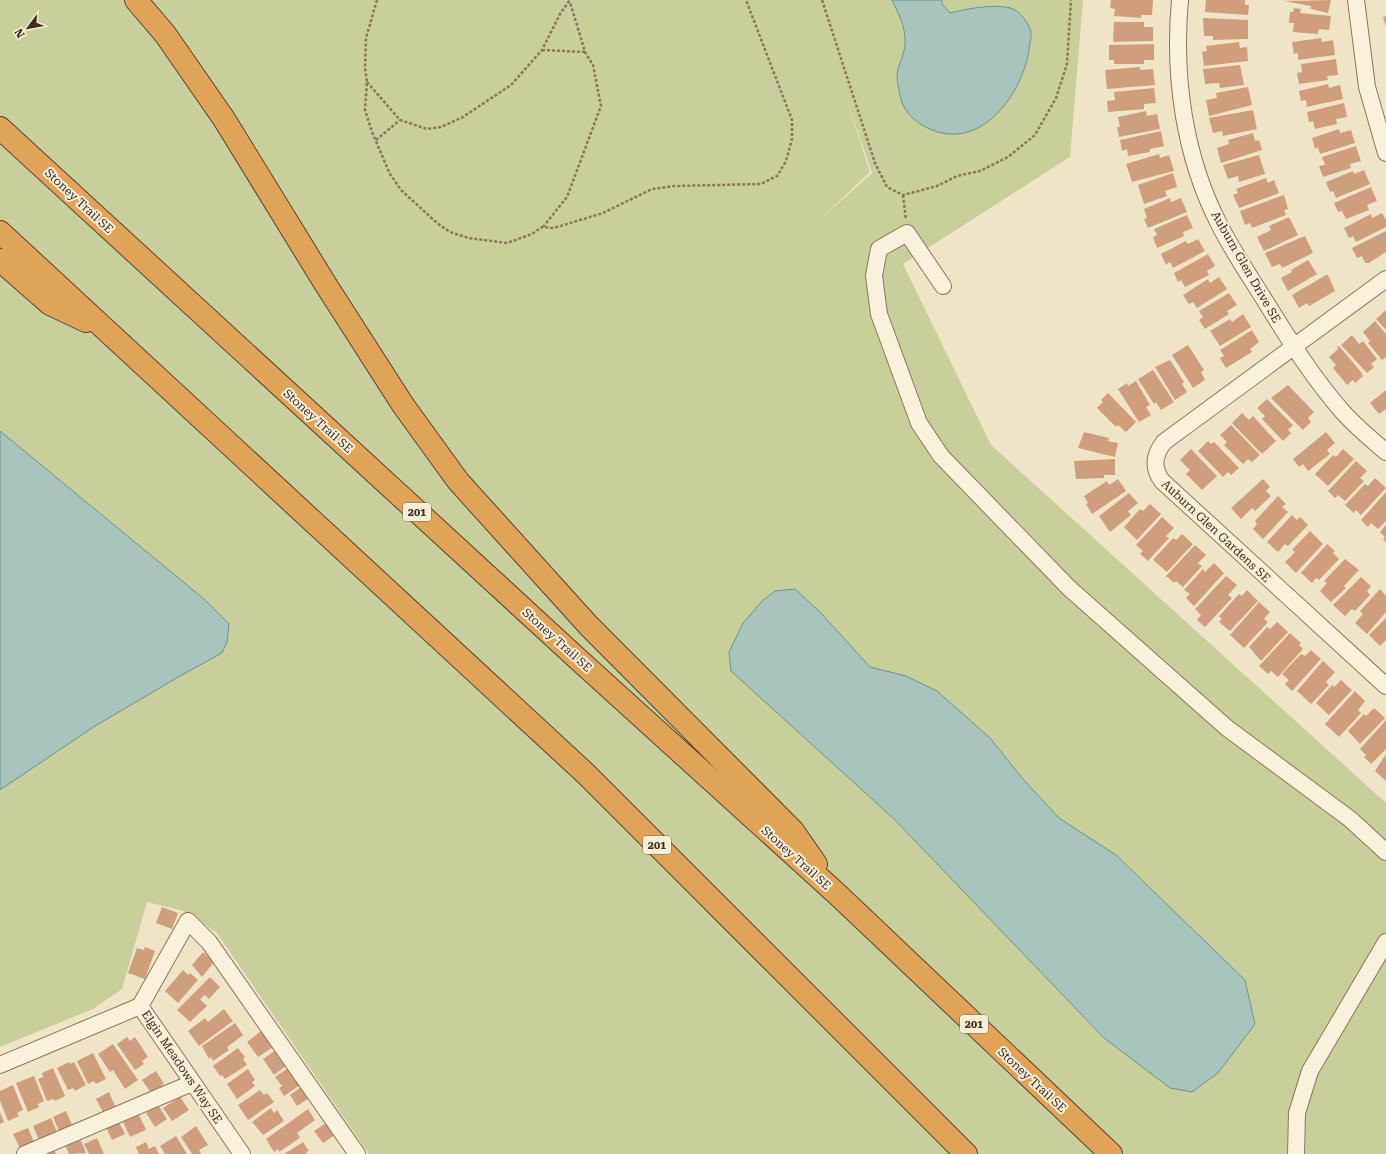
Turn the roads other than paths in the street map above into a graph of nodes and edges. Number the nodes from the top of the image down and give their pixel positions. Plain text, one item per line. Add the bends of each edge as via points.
1 (136, 0) edge
2 (1180, 0) edge
3 (1356, 0) edge
4 (0, 128) edge
5 (1386, 153) edge
6 (0, 232) edge
7 (0, 260) edge
8 (1386, 279) edge
9 (943, 286) dead end
10 (107, 332) junction
11 (1294, 347) junction
12 (1386, 452) edge
13 (1386, 686) edge
14 (1386, 852) edge
15 (837, 894) junction
16 (1386, 942) edge
17 (140, 1006) junction
18 (0, 1065) edge
19 (192, 1083) junction
20 (25, 1154) edge
21 (242, 1154) edge
22 (357, 1154) edge
23 (966, 1154) edge
24 (1111, 1154) edge
25 (1296, 1154) edge

1 - 15 highway via 165,34 224,119 403,405 458,481 588,625 793,831
2 - 11 street, Auburn Glen Drive SE via 1177,29 1181,94 1185,123 1199,174 1219,224
3 - 5 street via 1367,87
4 - 15 highway, Stoney Trail SE / 201
6 - 10 highway, 201
7 - 10 highway via 50,304
8 - 11 street
9 - 14 street via 907,233 879,249 874,276 879,314 919,423 941,456 1069,588 1227,728 1350,819
10 - 23 highway, 201 via 586,774
11 - 12 street, Auburn Glen Drive SE via 1313,376 1343,412
11 - 13 street, Auburn Glen Gardens SE via 1164,442 1155,458 1154,467 1162,481
15 - 24 highway, Stoney Trail SE / 201
16 - 25 street via 1310,1071 1297,1113
17 - 18 street, Elgin Meadows Way SE
17 - 19 street, Elgin Meadows Way SE
17 - 22 street via 188,922 209,942
19 - 20 street
19 - 21 street, Elgin Meadows Way SE

